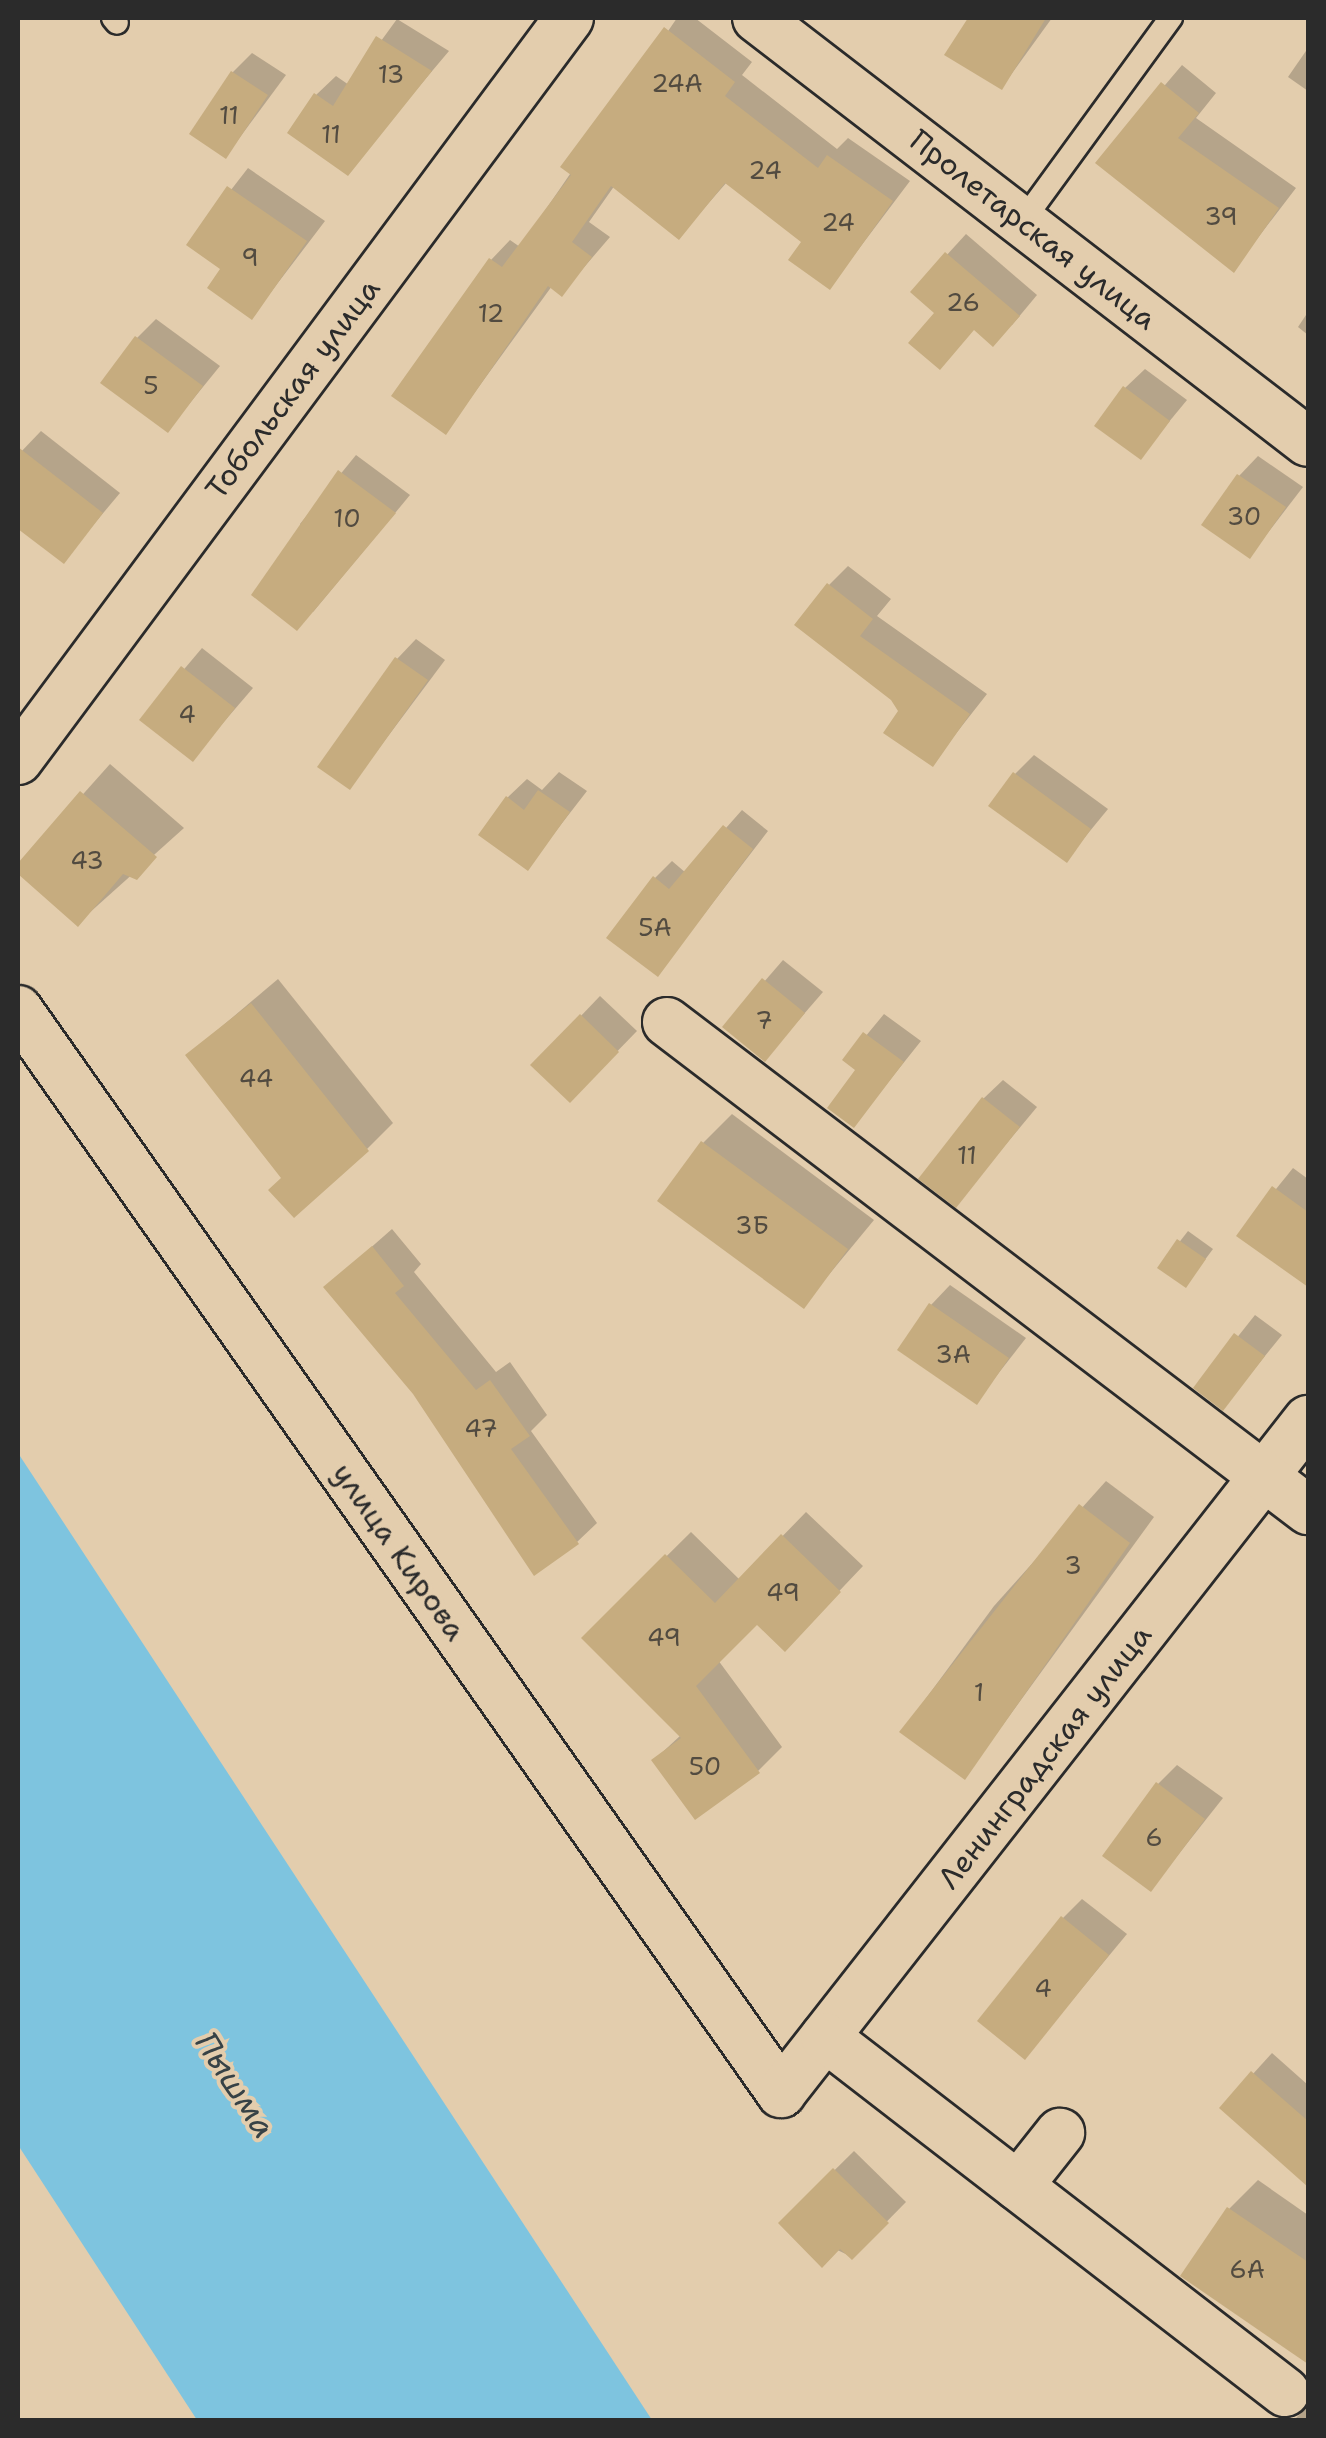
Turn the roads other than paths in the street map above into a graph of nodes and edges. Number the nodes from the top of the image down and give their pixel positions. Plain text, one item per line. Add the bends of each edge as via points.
1 (569, 18) edge
2 (757, 18) edge
3 (1171, 18) edge
4 (1022, 222) junction
5 (1308, 442) edge
6 (18, 760) edge
7 (18, 1010) edge
8 (666, 1022) dead end
9 (1308, 1420) edge
10 (1266, 1475) junction
11 (1308, 1510) edge
12 (825, 2037) junction
13 (781, 2094) joint
14 (1060, 2133) dead end
15 (1018, 2186) junction
16 (1284, 2392) dead end

1 - 6 street, Тобольская улица
2 - 4 street, Пролетарская улица
3 - 4 lane
4 - 5 street, Пролетарская улица
7 - 13 street, улица Кирова
8 - 10 street
9 - 10 street, Ленинградская улица
10 - 11 street
10 - 12 street, Ленинградская улица
12 - 13 street, Ленинградская улица
12 - 15 street
14 - 15 street
15 - 16 street

